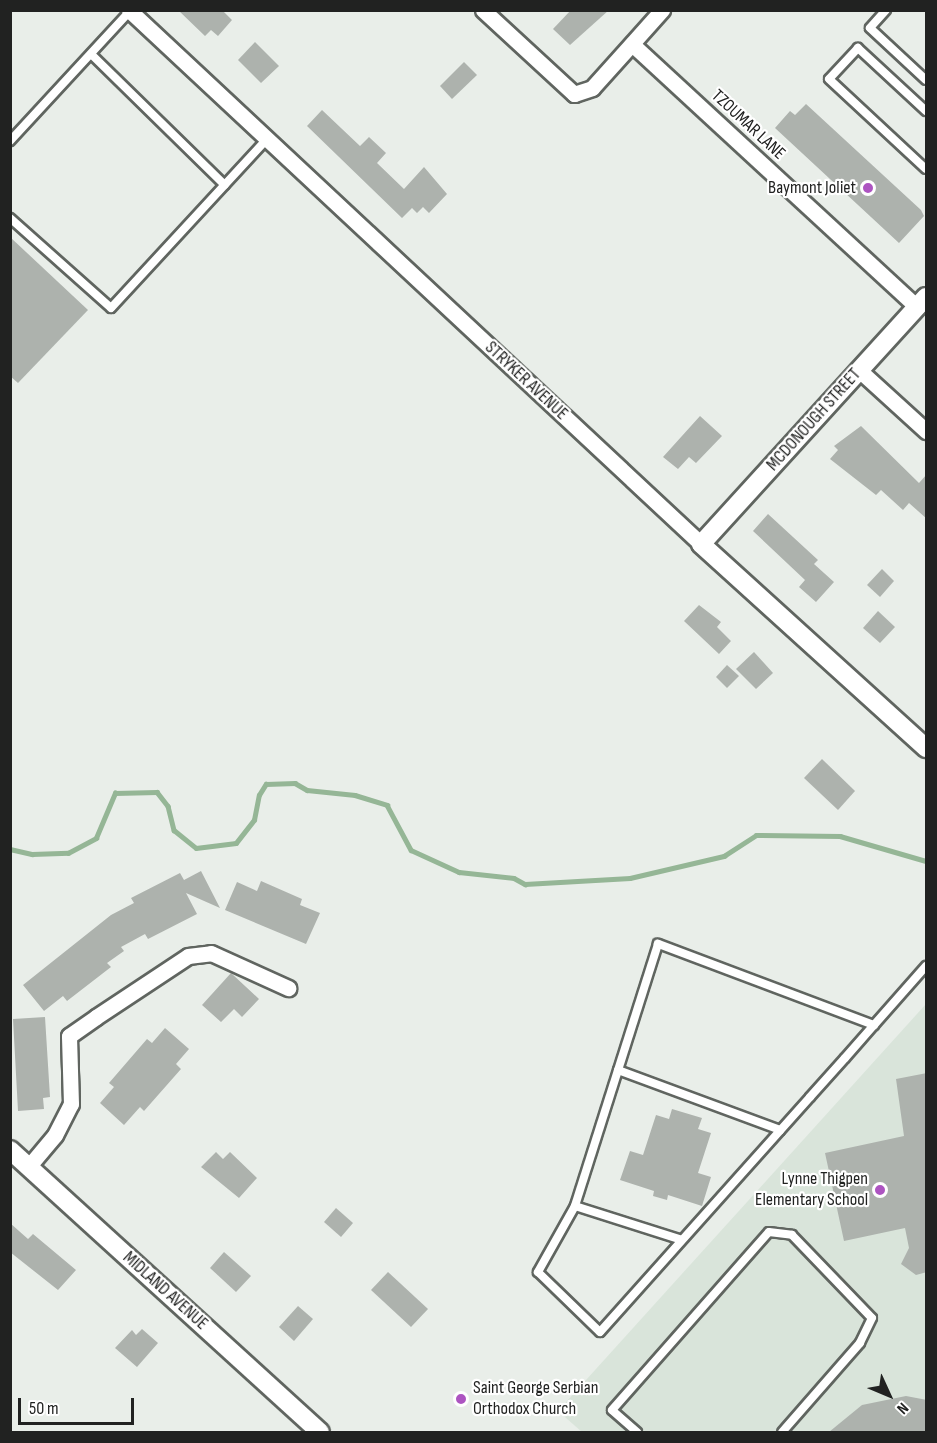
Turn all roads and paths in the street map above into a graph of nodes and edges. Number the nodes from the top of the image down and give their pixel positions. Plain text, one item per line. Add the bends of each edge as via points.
1 (483, 10) edge
2 (662, 10) edge
3 (886, 10) edge
4 (130, 11) edge
5 (632, 44) junction
6 (91, 54) junction
7 (927, 80) edge
8 (927, 111) edge
9 (267, 139) junction
10 (10, 141) edge
11 (927, 169) edge
12 (225, 185) junction
13 (10, 218) edge
14 (922, 302) edge
15 (859, 370) junction
16 (927, 431) edge
17 (701, 544) junction
18 (927, 748) edge
19 (927, 966) edge
20 (288, 988) dead end
21 (874, 1025) junction
22 (618, 1070) junction
23 (780, 1130) junction
24 (10, 1150) edge
25 (28, 1166) junction
26 (575, 1206) junction
27 (682, 1240) junction
28 (320, 1432) edge
29 (637, 1432) edge
30 (782, 1432) edge

1 - 5 street via 574,94 592,88
2 - 5 street
3 - 7 lane via 870,28
4 - 6 lane
4 - 9 street, STRYKER AVENUE
5 - 14 street, TZOUMAR LANE
6 - 10 lane
6 - 12 lane
8 - 11 lane via 858,48 829,79
9 - 12 lane
9 - 17 street, STRYKER AVENUE
12 - 13 lane via 111,308
14 - 15 street, MCDONOUGH STREET
15 - 16 street
15 - 17 street, MCDONOUGH STREET
17 - 18 street, STRYKER AVENUE
19 - 21 lane
20 - 25 street via 211,953 188,956 87,1023 69,1036 71,1104 55,1135
21 - 22 lane via 658,944
21 - 23 lane
22 - 23 lane
22 - 26 lane
23 - 27 lane
24 - 25 street, MIDLAND AVENUE
25 - 28 street, MIDLAND AVENUE
26 - 27 lane
26 - 27 lane via 538,1272 600,1332
29 - 30 lane via 612,1410 769,1232 792,1235 872,1318 860,1342

